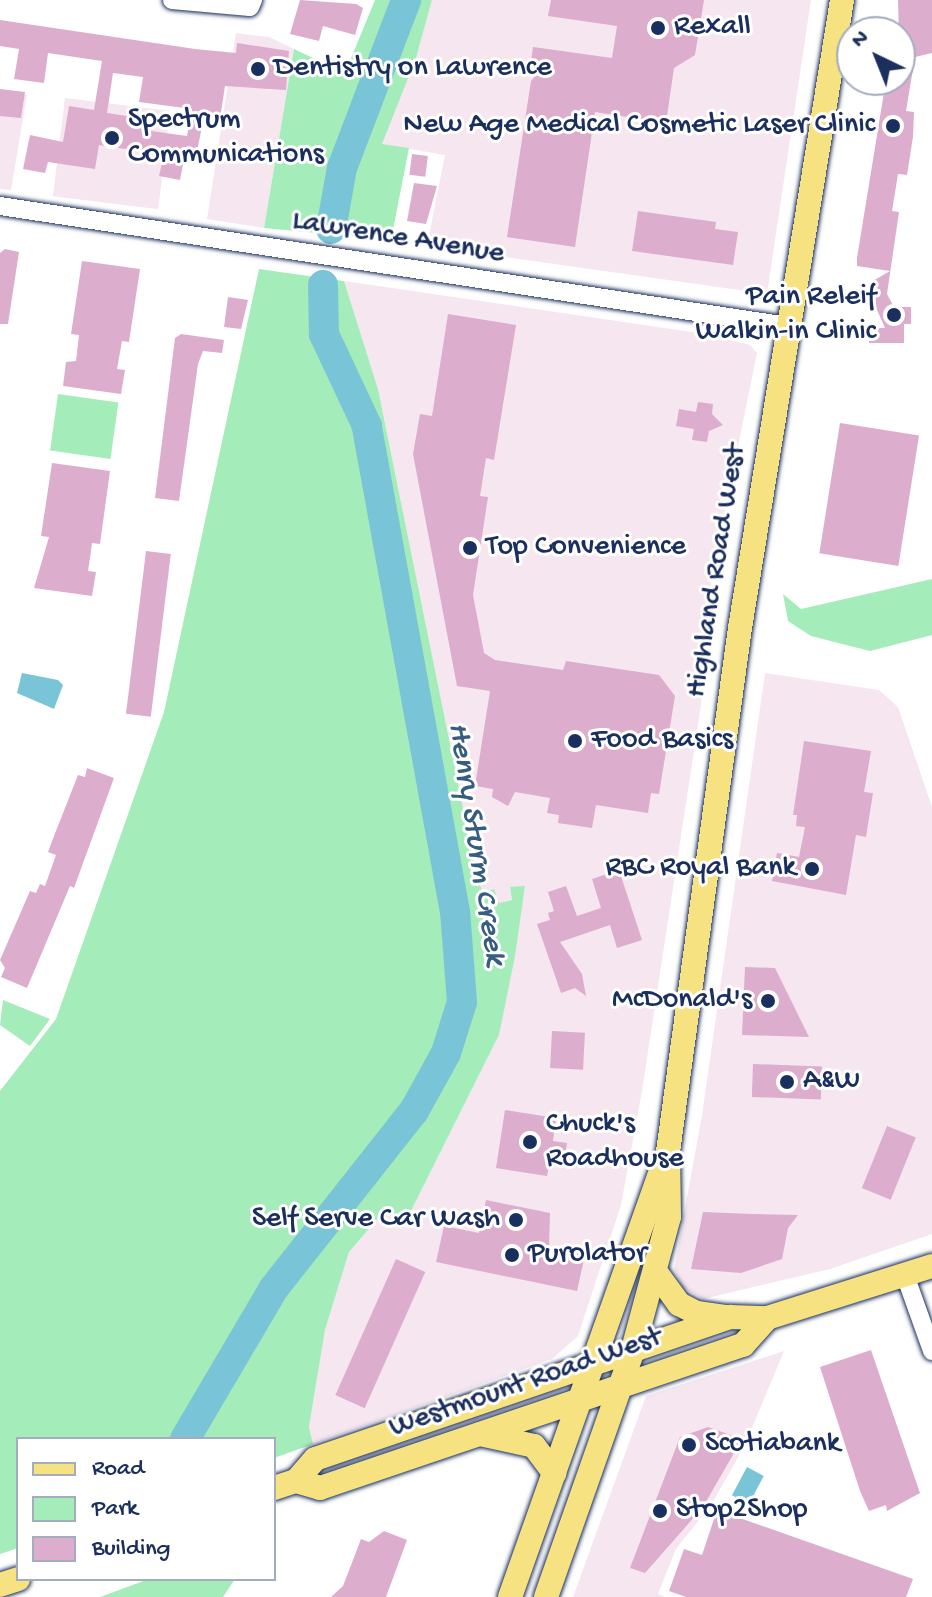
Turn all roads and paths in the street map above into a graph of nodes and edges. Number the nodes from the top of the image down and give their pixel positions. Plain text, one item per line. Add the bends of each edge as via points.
1 (172, 0) edge
2 (842, 0) edge
3 (251, 4) edge
4 (0, 206) edge
5 (788, 326) junction
6 (668, 1152) junction
7 (932, 1266) edge
8 (655, 1271) junction
9 (905, 1275) junction
10 (730, 1317) junction
11 (767, 1318) junction
12 (932, 1351) edge
13 (632, 1353) junction
14 (595, 1365) junction
15 (619, 1386) junction
16 (581, 1397) junction
17 (477, 1434) junction
18 (554, 1473) junction
19 (285, 1484) edge
20 (510, 1597) edge
21 (546, 1597) edge

1 - 3 street
2 - 5 main road, Highland Road West
4 - 5 street, Lawrence Avenue
5 - 6 main road, Highland Road West
6 - 8 main road, Highland Road West via 669,1217
6 - 14 main road, Highland Road West via 641,1218
7 - 9 main road, Westmount Road West
8 - 10 main road via 679,1304 697,1313
8 - 13 main road, Highland Road West
9 - 11 main road, Westmount Road West
9 - 12 street
10 - 11 main road, Westmount Road West
10 - 13 main road, Westmount Road West
11 - 15 main road, Westmount Road West via 743,1345
13 - 14 main road, Westmount Road West
13 - 15 main road, Highland Road West
14 - 16 main road, Highland Road West
14 - 19 main road, Westmount Road West via 315,1459
15 - 16 main road, Westmount Road West
15 - 21 main road, Highland Road West
16 - 17 main road, Westmount Road West
16 - 18 main road, Highland Road West
17 - 18 main road via 534,1446
17 - 19 main road, Westmount Road West via 320,1488
18 - 20 main road, Highland Road West

